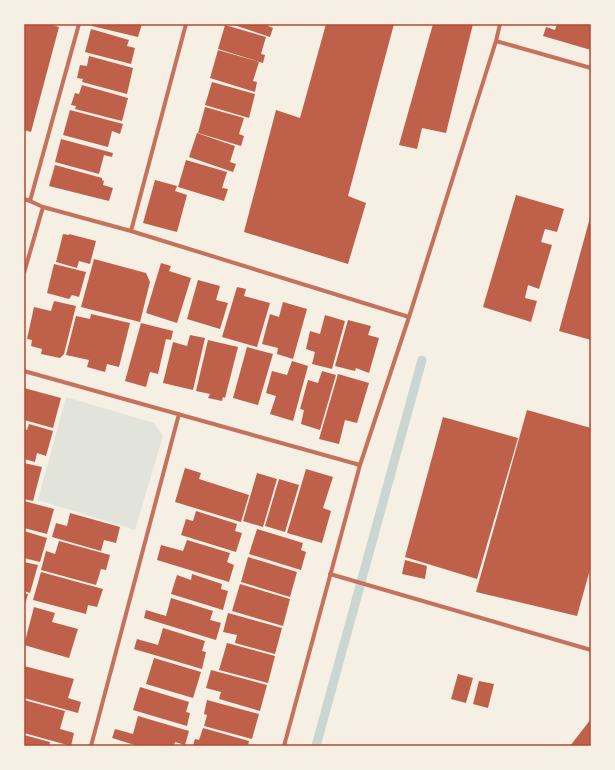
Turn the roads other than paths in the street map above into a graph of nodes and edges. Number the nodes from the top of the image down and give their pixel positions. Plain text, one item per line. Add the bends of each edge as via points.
1 (79, 24) edge
2 (186, 24) edge
3 (500, 24) edge
4 (496, 41) junction
5 (591, 68) edge
6 (24, 199) edge
7 (30, 201) junction
8 (44, 208) junction
9 (131, 231) junction
10 (24, 273) edge
11 (409, 317) junction
12 (24, 371) edge
13 (179, 414) junction
14 (360, 465) junction
15 (330, 574) junction
16 (591, 650) edge
17 (91, 746) edge
18 (284, 746) edge

1 - 7 street
2 - 9 street
3 - 4 street
4 - 5 street
4 - 11 street
6 - 7 street
7 - 8 street
8 - 9 street
8 - 10 street
9 - 11 street
11 - 14 street
12 - 13 street
13 - 14 street
13 - 17 street
14 - 15 street
15 - 16 street
15 - 18 street

